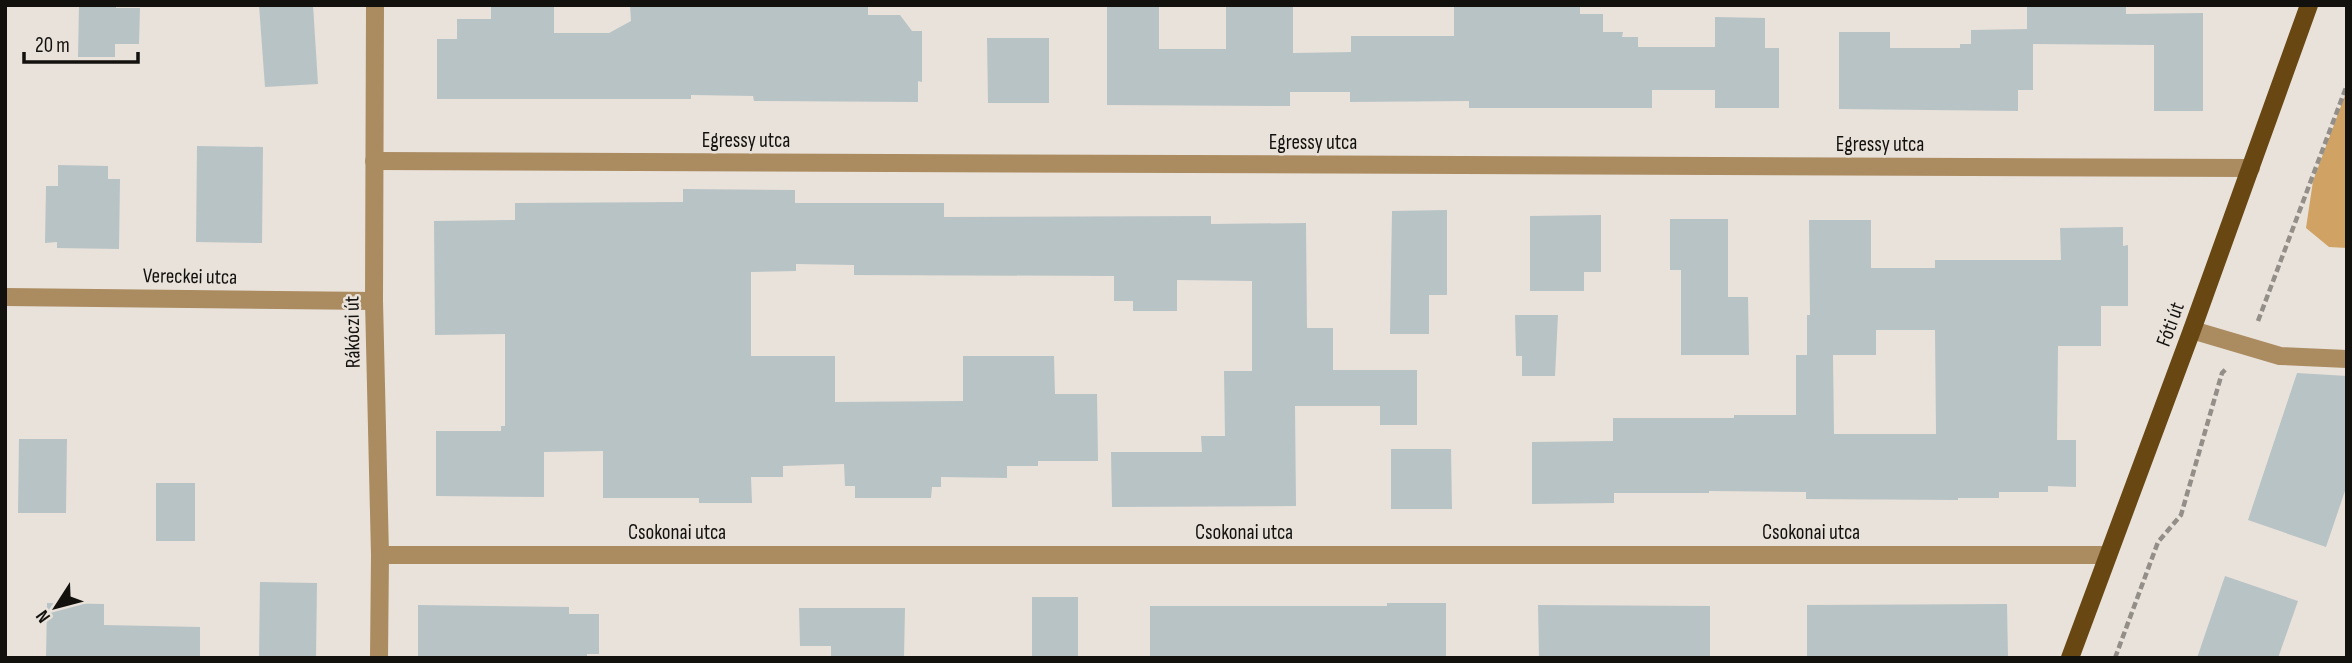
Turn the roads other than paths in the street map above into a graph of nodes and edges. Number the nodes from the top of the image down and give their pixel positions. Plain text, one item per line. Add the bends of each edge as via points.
1 (375, 5) edge
2 (2309, 5) edge
3 (374, 161) junction
4 (2251, 168) junction
5 (5, 297) edge
6 (374, 301) junction
7 (2192, 330) junction
8 (2347, 359) edge
9 (380, 555) junction
10 (2108, 555) junction
11 (379, 658) edge
12 (2070, 658) edge

1 - 3 street, Rákóczi út
2 - 4 main road, Fóti út
3 - 4 street, Egressy utca
3 - 6 street, Rákóczi út
4 - 7 main road, Fóti út
5 - 6 street, Vereckei utca
6 - 9 street, Rákóczi út
7 - 8 street via 2280,356
7 - 10 main road, Fóti út
9 - 10 street, Csokonai utca
9 - 11 street, Rákóczi út
10 - 12 main road, Fóti út

